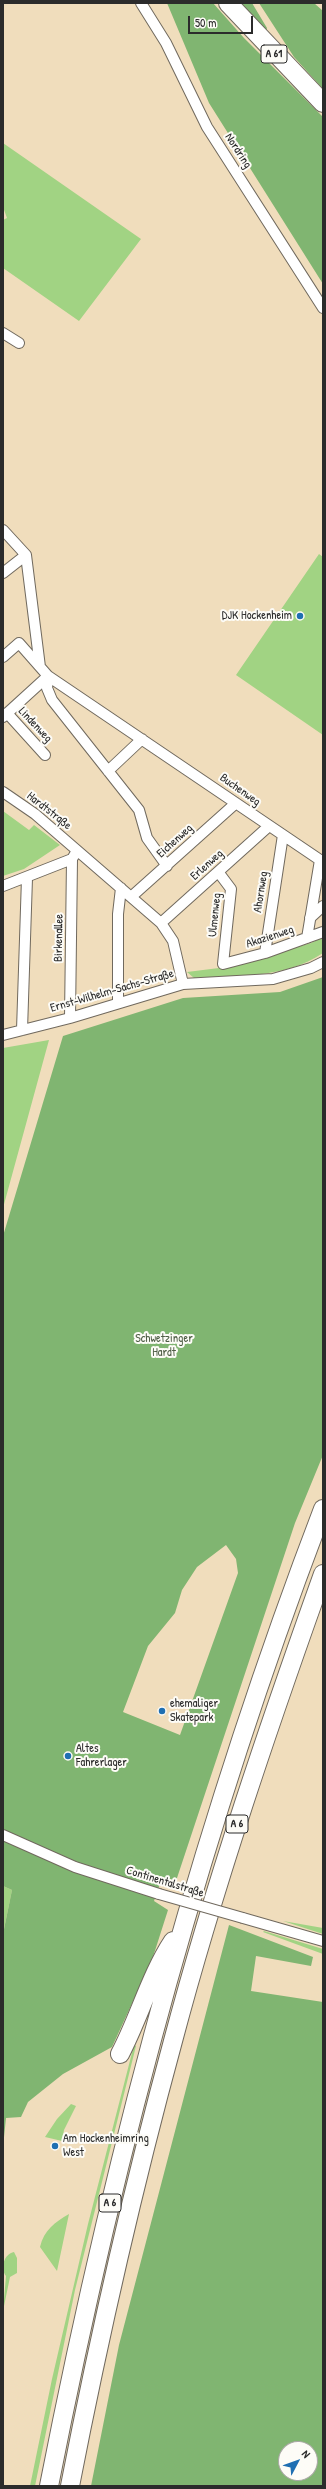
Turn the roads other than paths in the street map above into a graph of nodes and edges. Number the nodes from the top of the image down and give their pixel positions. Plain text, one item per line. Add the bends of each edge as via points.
1 (141, 3) edge
2 (228, 3) edge
3 (323, 103) edge
4 (323, 308) edge
5 (3, 333) edge
6 (19, 343) dead end
7 (3, 530) edge
8 (26, 555) junction
9 (3, 573) edge
10 (5, 652) edge
11 (40, 667) junction
12 (48, 676) junction
13 (5, 715) edge
14 (142, 739) junction
15 (45, 755) dead end
16 (108, 771) junction
17 (3, 792) edge
18 (236, 803) junction
19 (270, 826) junction
20 (283, 835) junction
21 (75, 855) junction
22 (321, 861) edge
23 (167, 866) junction
24 (219, 873) junction
25 (27, 878) junction
26 (3, 886) edge
27 (121, 888) junction
28 (131, 897) junction
29 (323, 906) edge
30 (310, 918) junction
31 (161, 923) junction
32 (323, 932) edge
33 (307, 938) junction
34 (265, 953) junction
35 (323, 962) edge
36 (224, 964) joint
37 (183, 984) junction
38 (118, 1002) junction
39 (70, 1018) junction
40 (22, 1030) junction
41 (3, 1035) edge
42 (323, 1509) edge
43 (323, 1574) edge
44 (3, 1836) edge
45 (184, 1924) junction
46 (323, 1942) edge
47 (120, 2054) dead end
48 (49, 2486) edge
49 (70, 2486) edge

1 - 4 street, Nordring via 166,43 207,127
2 - 3 highway, A 61
5 - 6 street
7 - 8 street
8 - 9 street
8 - 11 street
10 - 11 street, Buchenweg via 19,643
11 - 12 street, Buchenweg
12 - 13 street
12 - 14 street, Buchenweg
12 - 16 street via 47,688 52,700
13 - 15 street, Lindenweg
14 - 16 street
14 - 18 street, Buchenweg
16 - 23 street via 140,810 147,838
17 - 21 street, Hardtstraße via 35,814
18 - 19 street, Buchenweg
18 - 23 street, Eichenweg
19 - 20 street, Buchenweg
19 - 24 street, Erlenweg
20 - 22 street, Buchenweg
20 - 34 street, Ahornweg
21 - 25 street
21 - 27 street
21 - 39 street, Birkenallee
22 - 30 street
23 - 28 street, Eichenweg
24 - 31 street, Erlenweg
24 - 36 street, Ulmenweg via 232,889
25 - 26 street
25 - 40 street
27 - 28 street
27 - 38 street via 118,921
28 - 31 street
29 - 30 street
30 - 33 street
31 - 37 street via 173,941
32 - 33 street, Akazienweg
33 - 34 street, Akazienweg
34 - 36 street, Akazienweg
35 - 37 street, Ernst-Wilhelm-Sachs-Straße via 273,979
37 - 38 street, Ernst-Wilhelm-Sachs-Straße
38 - 39 street, Ernst-Wilhelm-Sachs-Straße
39 - 40 street, Ernst-Wilhelm-Sachs-Straße
40 - 41 street, Ernst-Wilhelm-Sachs-Straße
42 - 45 highway, A 6 via 260,1685
43 - 49 highway, A 6 via 247,1794 173,2040 132,2199
44 - 46 street, Continentalstraße, bridge via 75,1867
45 - 47 highway via 162,1956 150,1990
45 - 48 highway, A 6 via 139,2086 102,2236

